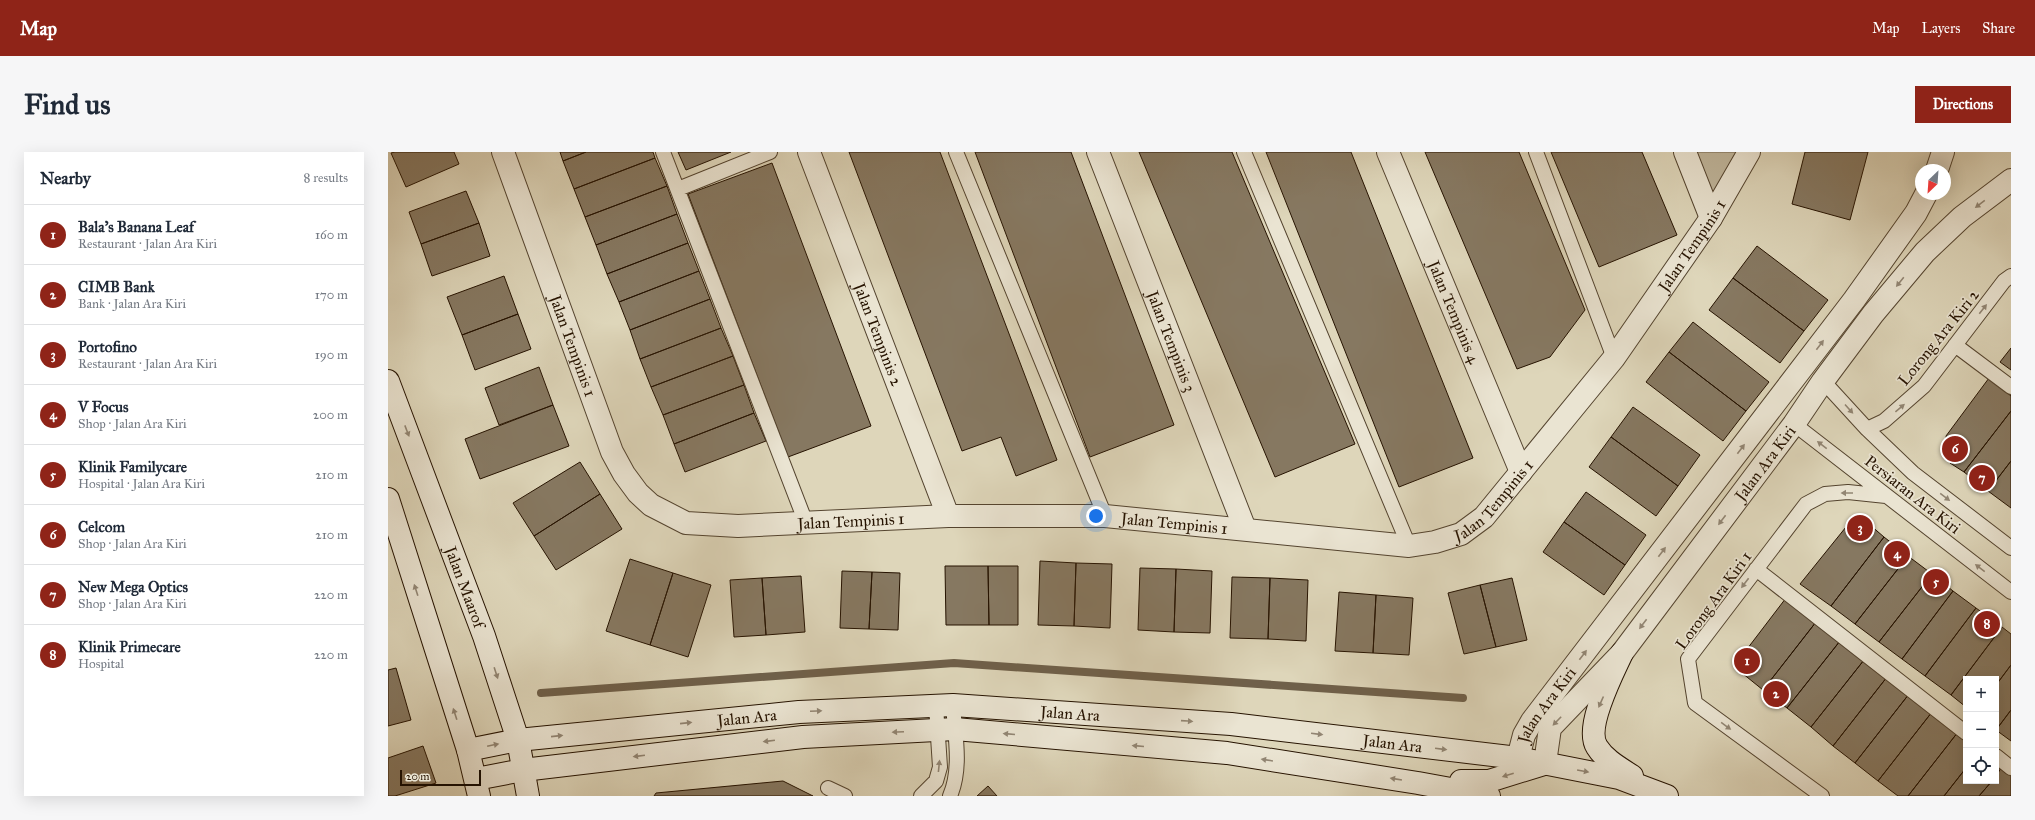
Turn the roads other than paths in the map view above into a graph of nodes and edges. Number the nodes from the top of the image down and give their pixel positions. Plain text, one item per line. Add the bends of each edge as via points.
1 (503, 152) edge
2 (663, 152) edge
3 (770, 152) edge
4 (809, 152) edge
5 (956, 152) edge
6 (1098, 152) edge
7 (1244, 152) edge
8 (1388, 152) edge
9 (1536, 152) edge
10 (1685, 152) edge
11 (1749, 152) edge
12 (1943, 152) edge
13 (1939, 164) edge
14 (2011, 180) edge
15 (678, 189) junction
16 (1923, 200) edge
17 (1711, 218) junction
18 (2011, 276) edge
19 (1955, 345) junction
20 (1614, 358) junction
21 (1823, 381) junction
22 (388, 382) edge
23 (2011, 387) edge
24 (1794, 424) junction
25 (1867, 429) junction
26 (1521, 472) junction
27 (1886, 496) junction
28 (388, 499) edge
29 (948, 516) junction
30 (1105, 516) junction
31 (806, 523) junction
32 (1245, 529) junction
33 (1409, 546) junction
34 (2011, 548) edge
35 (1756, 569) junction
36 (2011, 592) edge
37 (1622, 653) junction
38 (944, 705) junction
39 (946, 730) junction
40 (1963, 731) edge
41 (518, 740) junction
42 (468, 750) junction
43 (1518, 758) junction
44 (1999, 758) edge
45 (1545, 763) junction
46 (2011, 768) edge
47 (523, 770) junction
48 (1418, 783) junction
49 (477, 787) edge
50 (828, 788) dead end
51 (1661, 794) edge
52 (528, 796) edge
53 (845, 796) edge
54 (921, 796) edge
55 (950, 796) edge
56 (1490, 796) edge
57 (1822, 796) edge

1 - 31 street, Jalan Tempinis 1 via 612,452 638,493 651,505 686,523 738,526
2 - 15 lane
3 - 15 lane
4 - 29 street, Jalan Tempinis 2
5 - 30 lane
6 - 32 street, Jalan Tempinis 3
7 - 33 lane
8 - 26 street, Jalan Tempinis 4
9 - 20 lane
10 - 17 street
11 - 17 street, Jalan Tempinis 1
12 - 13 street
14 -> 21 street, Jalan Ara Kiri via 1962,217 1925,252 1873,314
15 - 31 lane
43 -> 16 street, Jalan Ara Kiri via 1524,735 1532,721 1854,300
17 - 20 street, Jalan Tempinis 1
19 -> 18 lane, Lorong Ara Kiri 2 via 2004,281
19 - 23 lane
25 -> 19 lane, Lorong Ara Kiri 2 via 1884,421 1924,386
20 - 26 street, Jalan Tempinis 1
21 - 24 street, Jalan Ara Kiri
21 -> 25 lane, Persiaran Ara Kiri
22 -> 41 street, Jalan Maarof via 484,636
27 -> 24 lane, Persiaran Ara Kiri
24 -> 37 street, Jalan Ara Kiri
25 -> 34 lane, Persiaran Ara Kiri via 1913,473
26 - 33 street, Jalan Tempinis 1 via 1484,517 1461,534
27 -> 35 lane, Lorong Ara Kiri 1 via 1848,492 1825,494 1806,504
36 -> 27 lane, Persiaran Ara Kiri
42 -> 28 street
29 - 30 street, Jalan Tempinis 1
29 - 31 street, Jalan Tempinis 1
30 - 32 street, Jalan Tempinis 1
32 - 33 street, Jalan Tempinis 1
35 - 40 lane
35 -> 57 lane, Lorong Ara Kiri 1 via 1688,659 1695,703
37 -> 45 street, Jalan Ara Kiri via 1550,728
37 -> 51 street via 1596,713 1596,746 1610,761
38 - 39 lane
41 -> 38 street, Jalan Ara via 799,712
38 -> 43 street, Jalan Ara via 1231,724
39 -> 47 street, Jalan Ara via 803,736
48 -> 39 street, Jalan Ara via 1227,753
54 -> 39 lane via 936,781
39 - 55 lane via 957,768
42 -> 41 street, Jalan Ara
41 - 47 street, Jalan Maarof
42 - 49 street
43 - 45 street, Jalan Ara
44 - 46 lane
45 -> 48 street via 1489,781
45 -> 51 street, Jalan Ara via 1619,778
47 - 49 street, Jalan Ara
47 - 52 street, Jalan Maarof
48 - 56 street, Jalan Ara
50 - 53 lane

